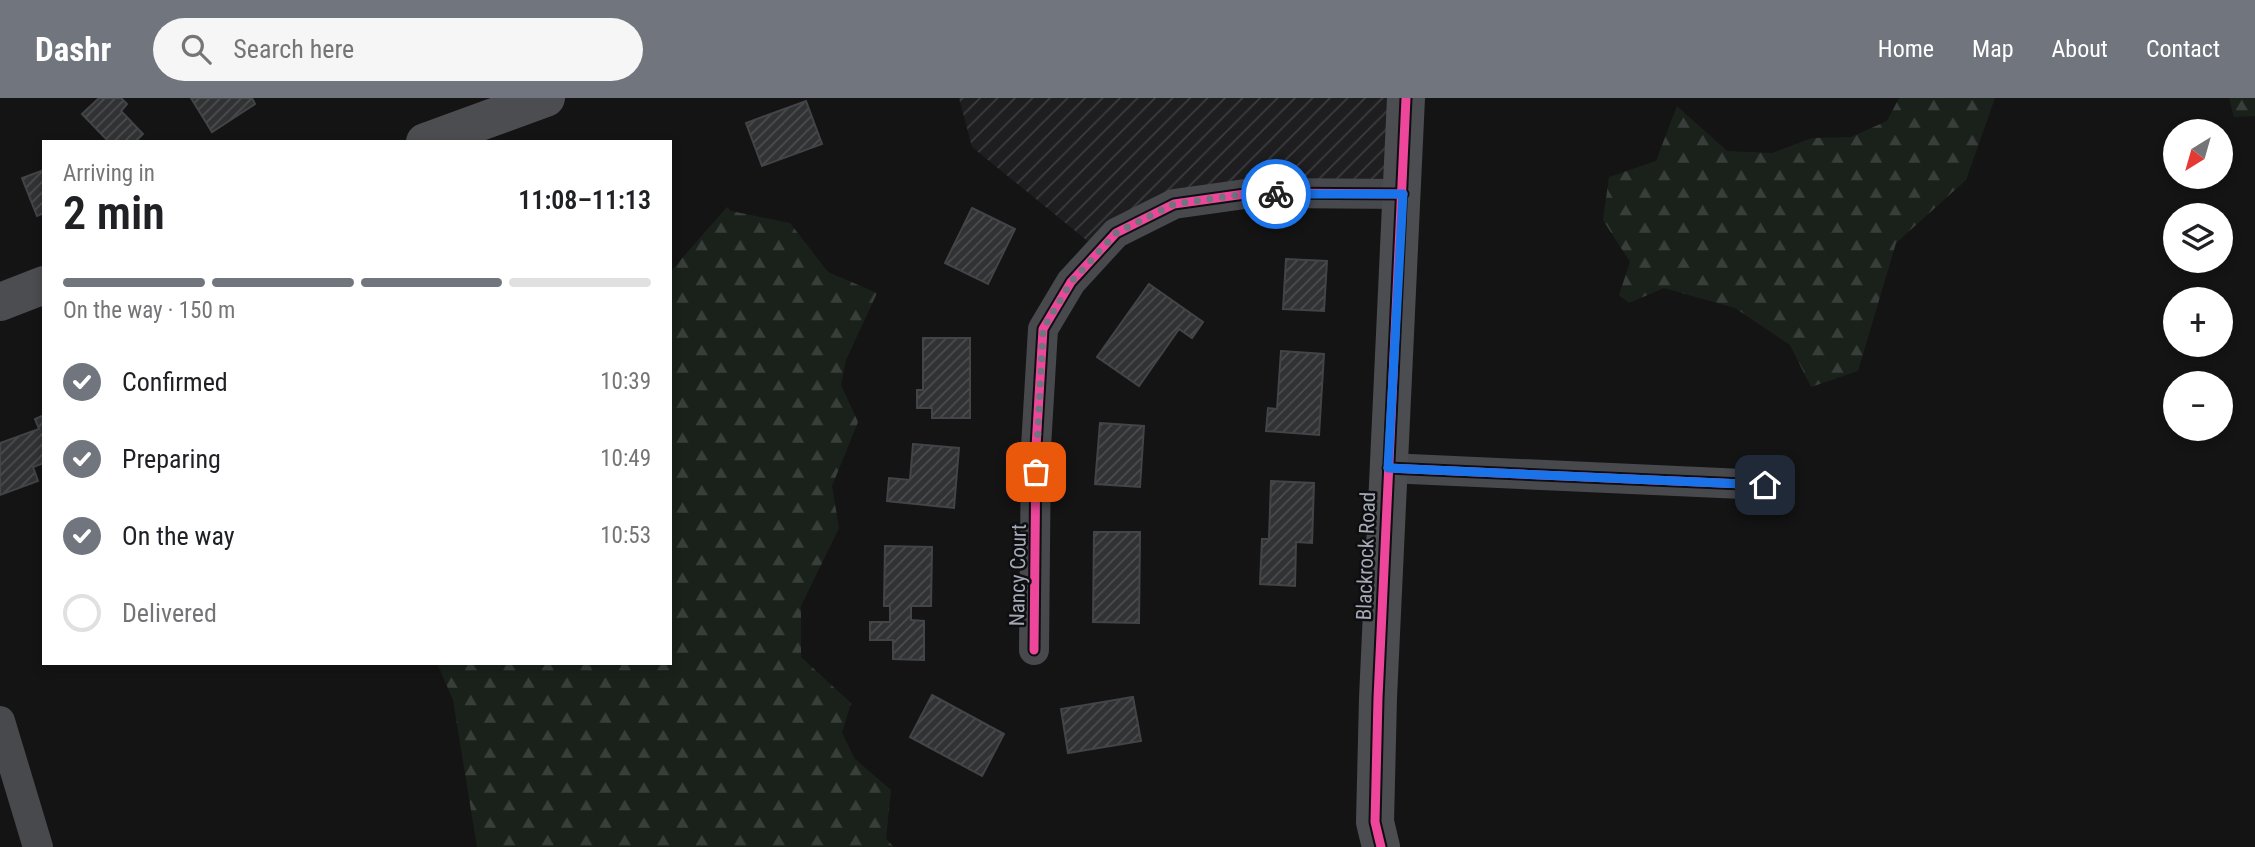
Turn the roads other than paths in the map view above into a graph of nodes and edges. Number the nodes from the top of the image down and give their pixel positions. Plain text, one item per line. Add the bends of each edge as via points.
1 (547, 98) edge
2 (1406, 98) edge
3 (431, 140) edge
4 (1403, 194) junction
5 (42, 286) edge
6 (0, 302) edge
7 (1388, 468) junction
8 (1765, 485) dead end
9 (1034, 650) dead end
10 (0, 721) edge
11 (38, 847) edge
12 (1381, 847) edge

1 - 3 street
2 - 4 street, Blackrock Road
4 - 7 street, Blackrock Road
4 - 9 street, Nancy Court via 1252,193 1174,204 1116,233 1071,282 1043,329 1036,447
5 - 6 street
7 - 8 street
7 - 12 street, Blackrock Road via 1375,822
10 - 11 street

